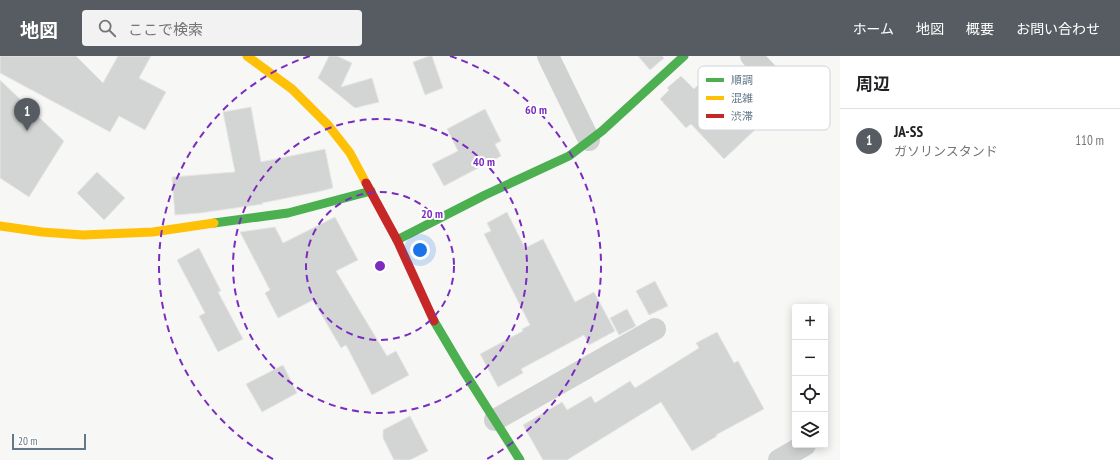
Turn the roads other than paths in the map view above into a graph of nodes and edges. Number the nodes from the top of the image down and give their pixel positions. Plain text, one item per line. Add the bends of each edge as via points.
1 (247, 56) edge
2 (548, 56) edge
3 (684, 56) edge
4 (751, 56) edge
5 (760, 66) edge
6 (589, 140) junction
7 (371, 191) junction
8 (0, 226) edge
9 (397, 240) junction
10 (655, 329) dead end
11 (495, 420) junction
12 (800, 448) edge
13 (520, 460) edge
14 (779, 460) edge

1 - 7 street via 292,89 328,125 350,153
2 - 6 street
3 - 6 street
4 - 5 street
6 - 9 street via 569,156
7 - 8 street via 288,213 153,232 83,235
7 - 9 street
9 - 11 street via 434,321
10 - 11 street
11 - 13 street
12 - 14 street

